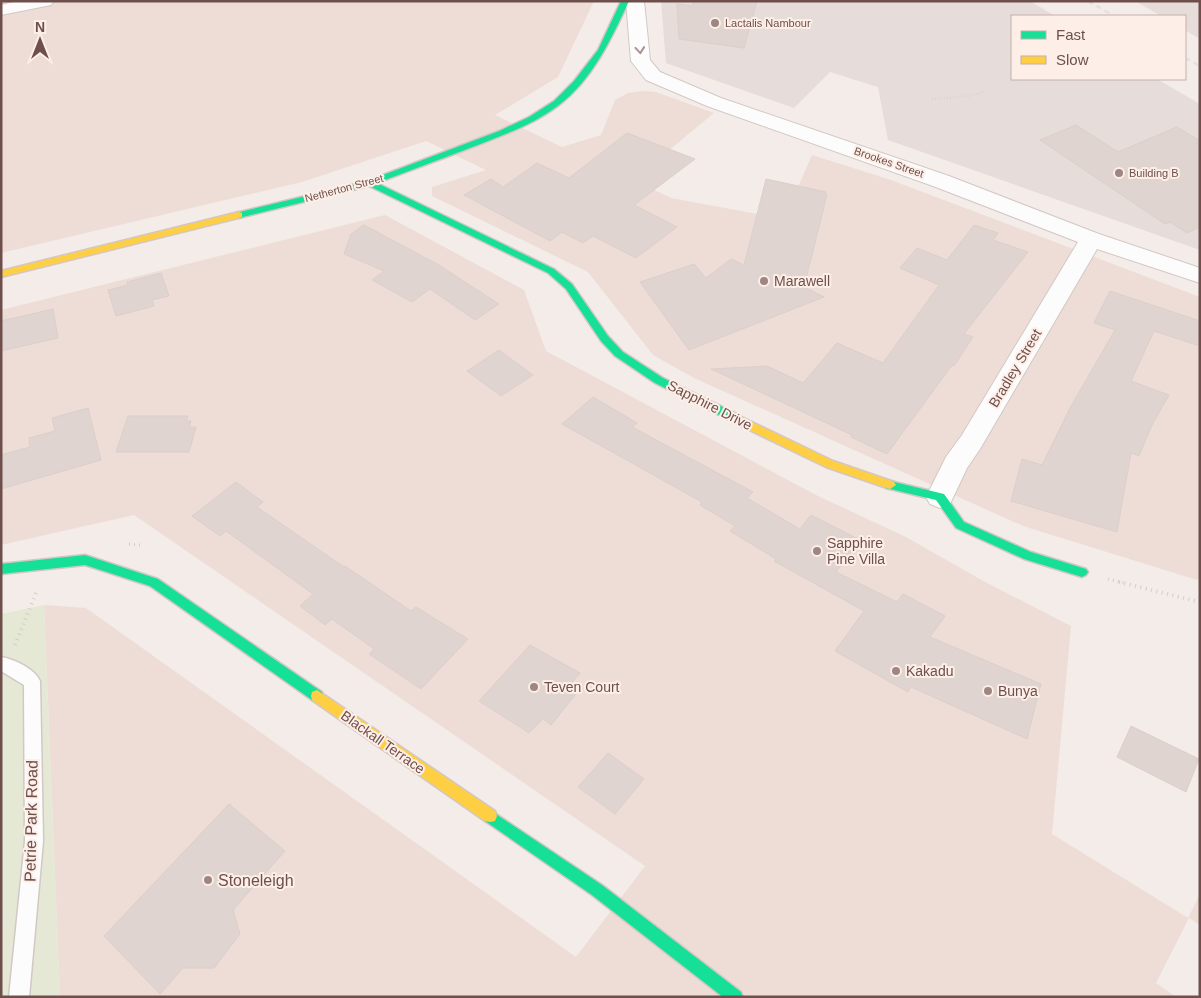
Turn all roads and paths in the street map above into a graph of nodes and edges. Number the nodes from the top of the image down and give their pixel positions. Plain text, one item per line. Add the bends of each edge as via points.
1 (44, 1) edge
2 (625, 1) edge
3 (635, 1) edge
4 (1, 10) edge
5 (983, 92) dead end
6 (932, 99) dead end
7 (370, 183) junction
8 (1091, 239) junction
9 (1, 274) edge
10 (1200, 276) edge
11 (940, 497) junction
12 (1, 570) edge
13 (1082, 572) joint
14 (39, 585) dead end
15 (1200, 602) edge
16 (4, 664) edge
17 (19, 997) edge
18 (736, 997) edge

1 - 4 street
2 - 7 street, Netherton Street via 593,64 557,103 532,120 502,133
3 -> 8 street, Brookes Street via 641,61 653,76 714,102 941,181
5 - 6 path
7 - 9 street, Netherton Street
7 - 11 street, Sapphire Drive via 550,271 570,287 594,326 618,353 646,373 816,458 870,480
8 - 10 street, Brookes Street
8 - 11 street, Bradley Street via 955,464
11 - 13 street via 960,524 1028,556
12 - 18 street, Blackall Terrace via 85,560 154,582 597,890
13 - 15 path
14 - 16 path
16 - 17 lane, Petrie Park Road via 32,681 34,840

